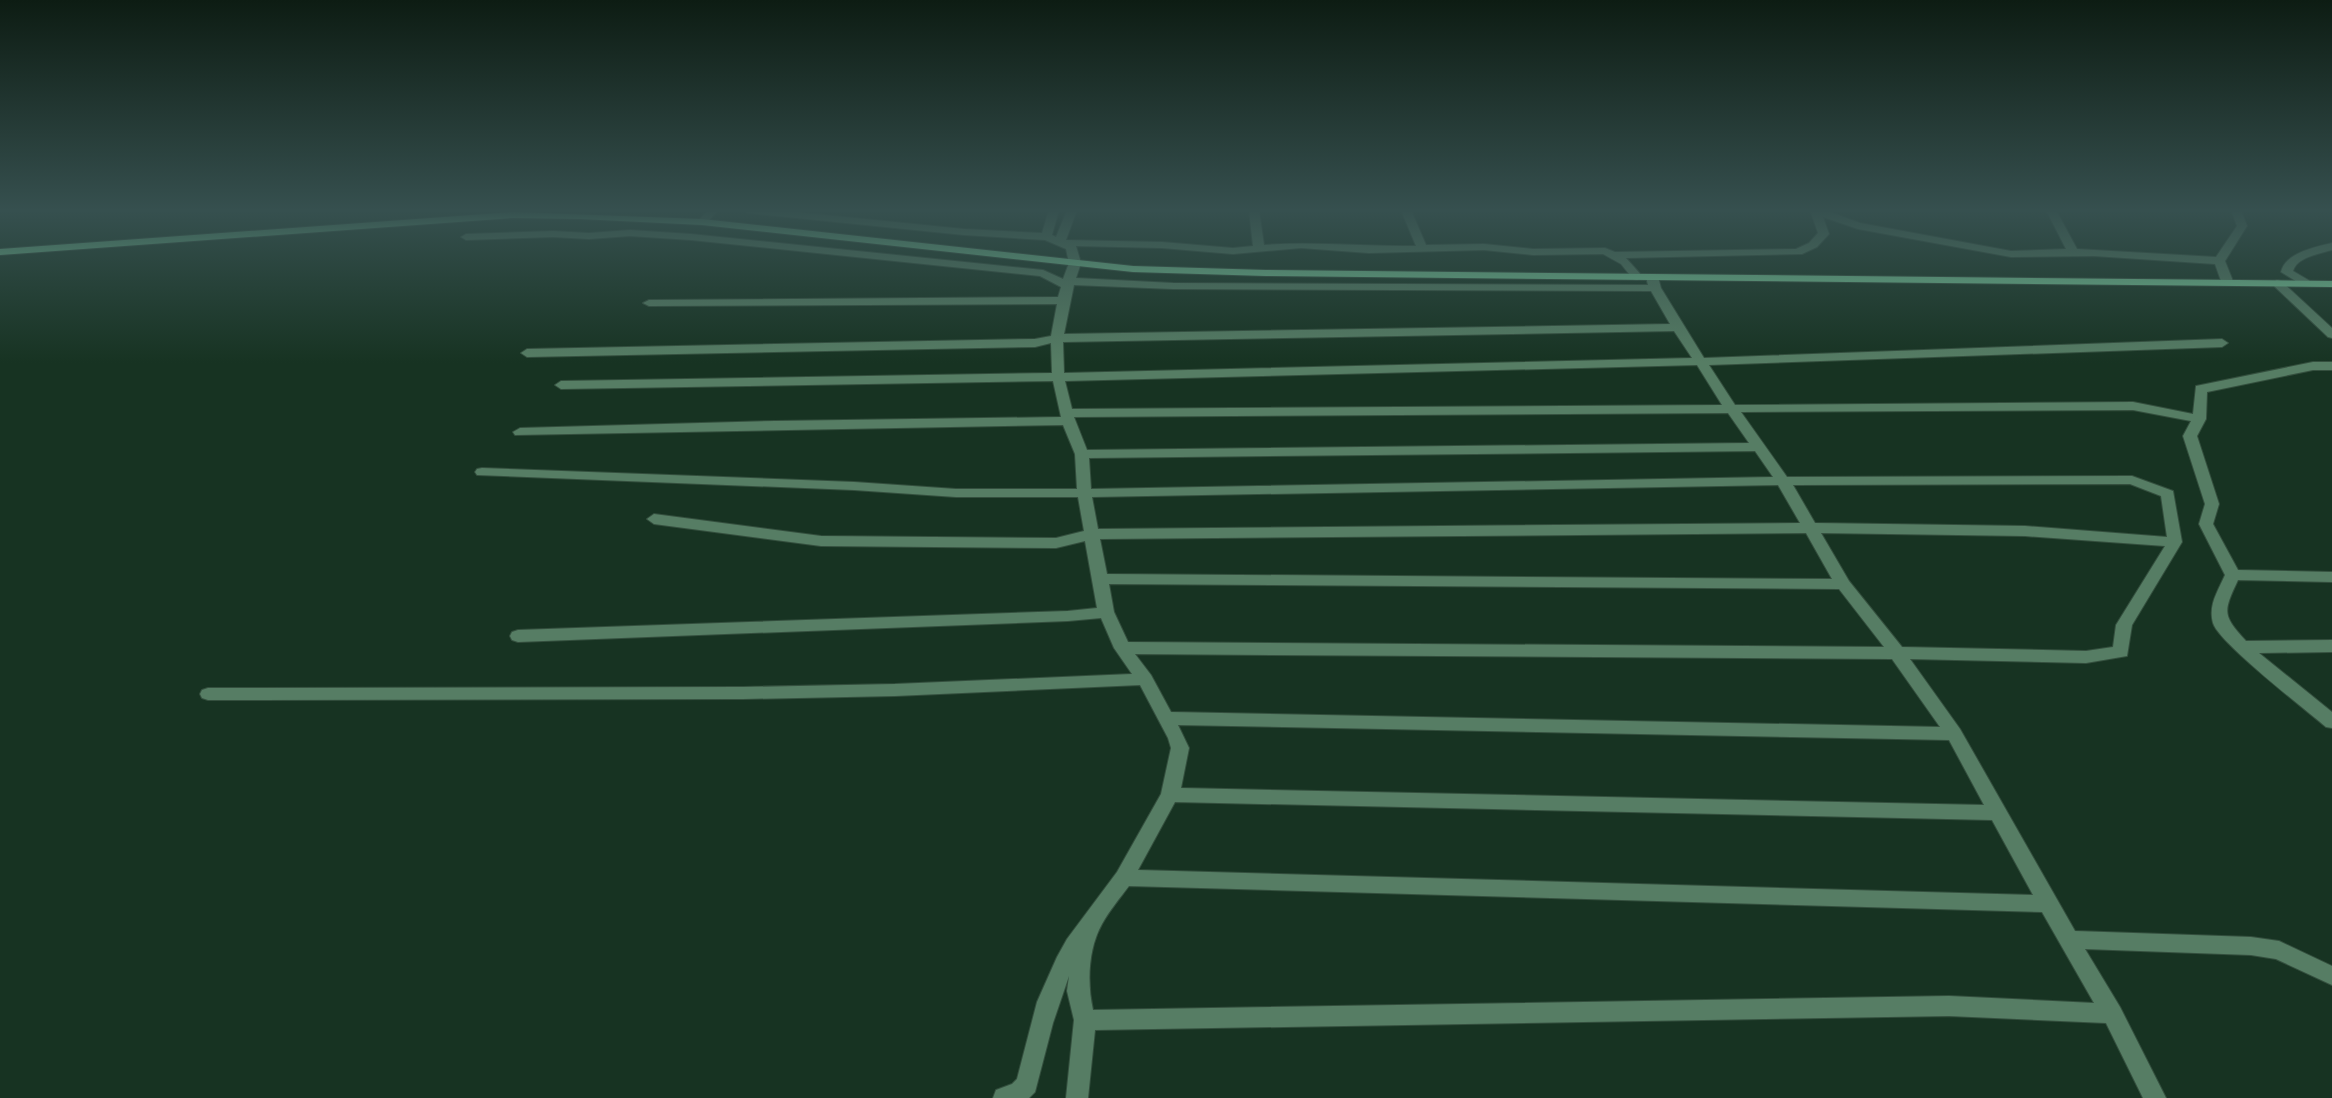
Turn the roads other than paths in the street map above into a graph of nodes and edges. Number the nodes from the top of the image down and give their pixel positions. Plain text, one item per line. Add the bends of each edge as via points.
1 (912, 261) edge
2 (1059, 261) edge
3 (1624, 261) edge
4 (2219, 261) edge
5 (2294, 261) edge
6 (1075, 263) junction
7 (1648, 281) junction
8 (2227, 281) junction
9 (2277, 283) junction
10 (2306, 283) junction
11 (2332, 284) edge
12 (1065, 289) junction
13 (649, 303) dead end
14 (2327, 325) edge
15 (1678, 327) junction
16 (2332, 334) edge
17 (1057, 338) junction
18 (2222, 344) dead end
19 (527, 353) dead end
20 (1701, 362) junction
21 (2332, 366) edge
22 (1058, 376) junction
23 (561, 385) dead end
24 (1731, 408) junction
25 (1067, 417) junction
26 (2199, 419) junction
27 (520, 432) dead end
28 (1758, 447) junction
29 (1082, 454) junction
30 (482, 472) dead end
31 (1783, 482) junction
32 (1084, 493) junction
33 (654, 519) dead end
34 (1812, 528) junction
35 (1091, 534) junction
36 (2175, 542) junction
37 (2233, 575) junction
38 (2332, 577) edge
39 (1100, 579) junction
40 (1844, 584) junction
41 (1106, 612) junction
42 (518, 636) dead end
43 (2332, 646) edge
44 (2242, 647) junction
45 (1122, 648) junction
46 (1897, 652) junction
47 (1145, 680) junction
48 (208, 694) dead end
49 (1166, 718) junction
50 (2332, 722) edge
51 (1954, 734) junction
52 (1170, 795) junction
53 (1997, 813) junction
54 (1124, 878) junction
55 (2048, 904) junction
56 (1092, 921) junction
57 (2070, 940) junction
58 (2332, 976) edge
59 (2112, 1014) junction
60 (1085, 1020) junction
61 (1004, 1098) edge
62 (1077, 1098) edge
63 (2155, 1098) edge

1 - 12 street via 1043,273
2 - 6 main road
3 - 7 street
4 - 8 street
5 - 10 street via 2288,272
6 - 7 main road via 1134,269
6 - 12 street
7 - 8 main road
7 - 12 street
7 - 15 street
8 - 9 main road
9 - 10 main road
9 - 14 street
10 - 11 main road
12 - 13 street
12 - 17 street
14 - 16 street
15 - 17 street
15 - 20 street
17 - 19 street via 1035,343
17 - 22 street
18 - 20 street
20 - 22 street
20 - 24 street
21 - 26 street via 2313,366 2201,389
22 - 23 street
22 - 25 street
24 - 25 street
24 - 26 street via 2133,406
24 - 28 street
25 - 27 street
25 - 29 street
26 - 37 street via 2190,436 2212,504 2206,524
28 - 29 street
28 - 31 street
29 - 32 street
30 - 32 street via 956,493
31 - 32 street
31 - 34 street
31 - 36 street via 2132,480 2168,494
32 - 35 street
33 - 35 street via 821,541 1056,543
34 - 35 street
34 - 36 street via 2025,531
34 - 40 street
35 - 39 street
36 - 46 street via 2124,625 2121,652 2086,657
37 - 38 street
37 - 44 street via 2219,604 2221,624
39 - 40 street
39 - 41 street
40 - 46 street
41 - 42 street
41 - 45 street
43 - 44 street
44 - 50 street
45 - 46 street
45 - 47 street
46 - 51 street
47 - 48 street via 743,693
47 - 49 street
49 - 51 street
49 - 52 street via 1180,748
51 - 53 street
52 - 53 street
52 - 54 street
53 - 55 street
54 - 55 street
54 - 56 street
55 - 57 street
56 - 60 street via 1080,961 1078,991
56 - 61 street via 1071,947 1042,1017 1027,1084 1020,1092
57 - 58 street via 2252,946 2279,950
57 - 59 street
59 - 60 street via 1949,1006
59 - 63 street
60 - 62 street

